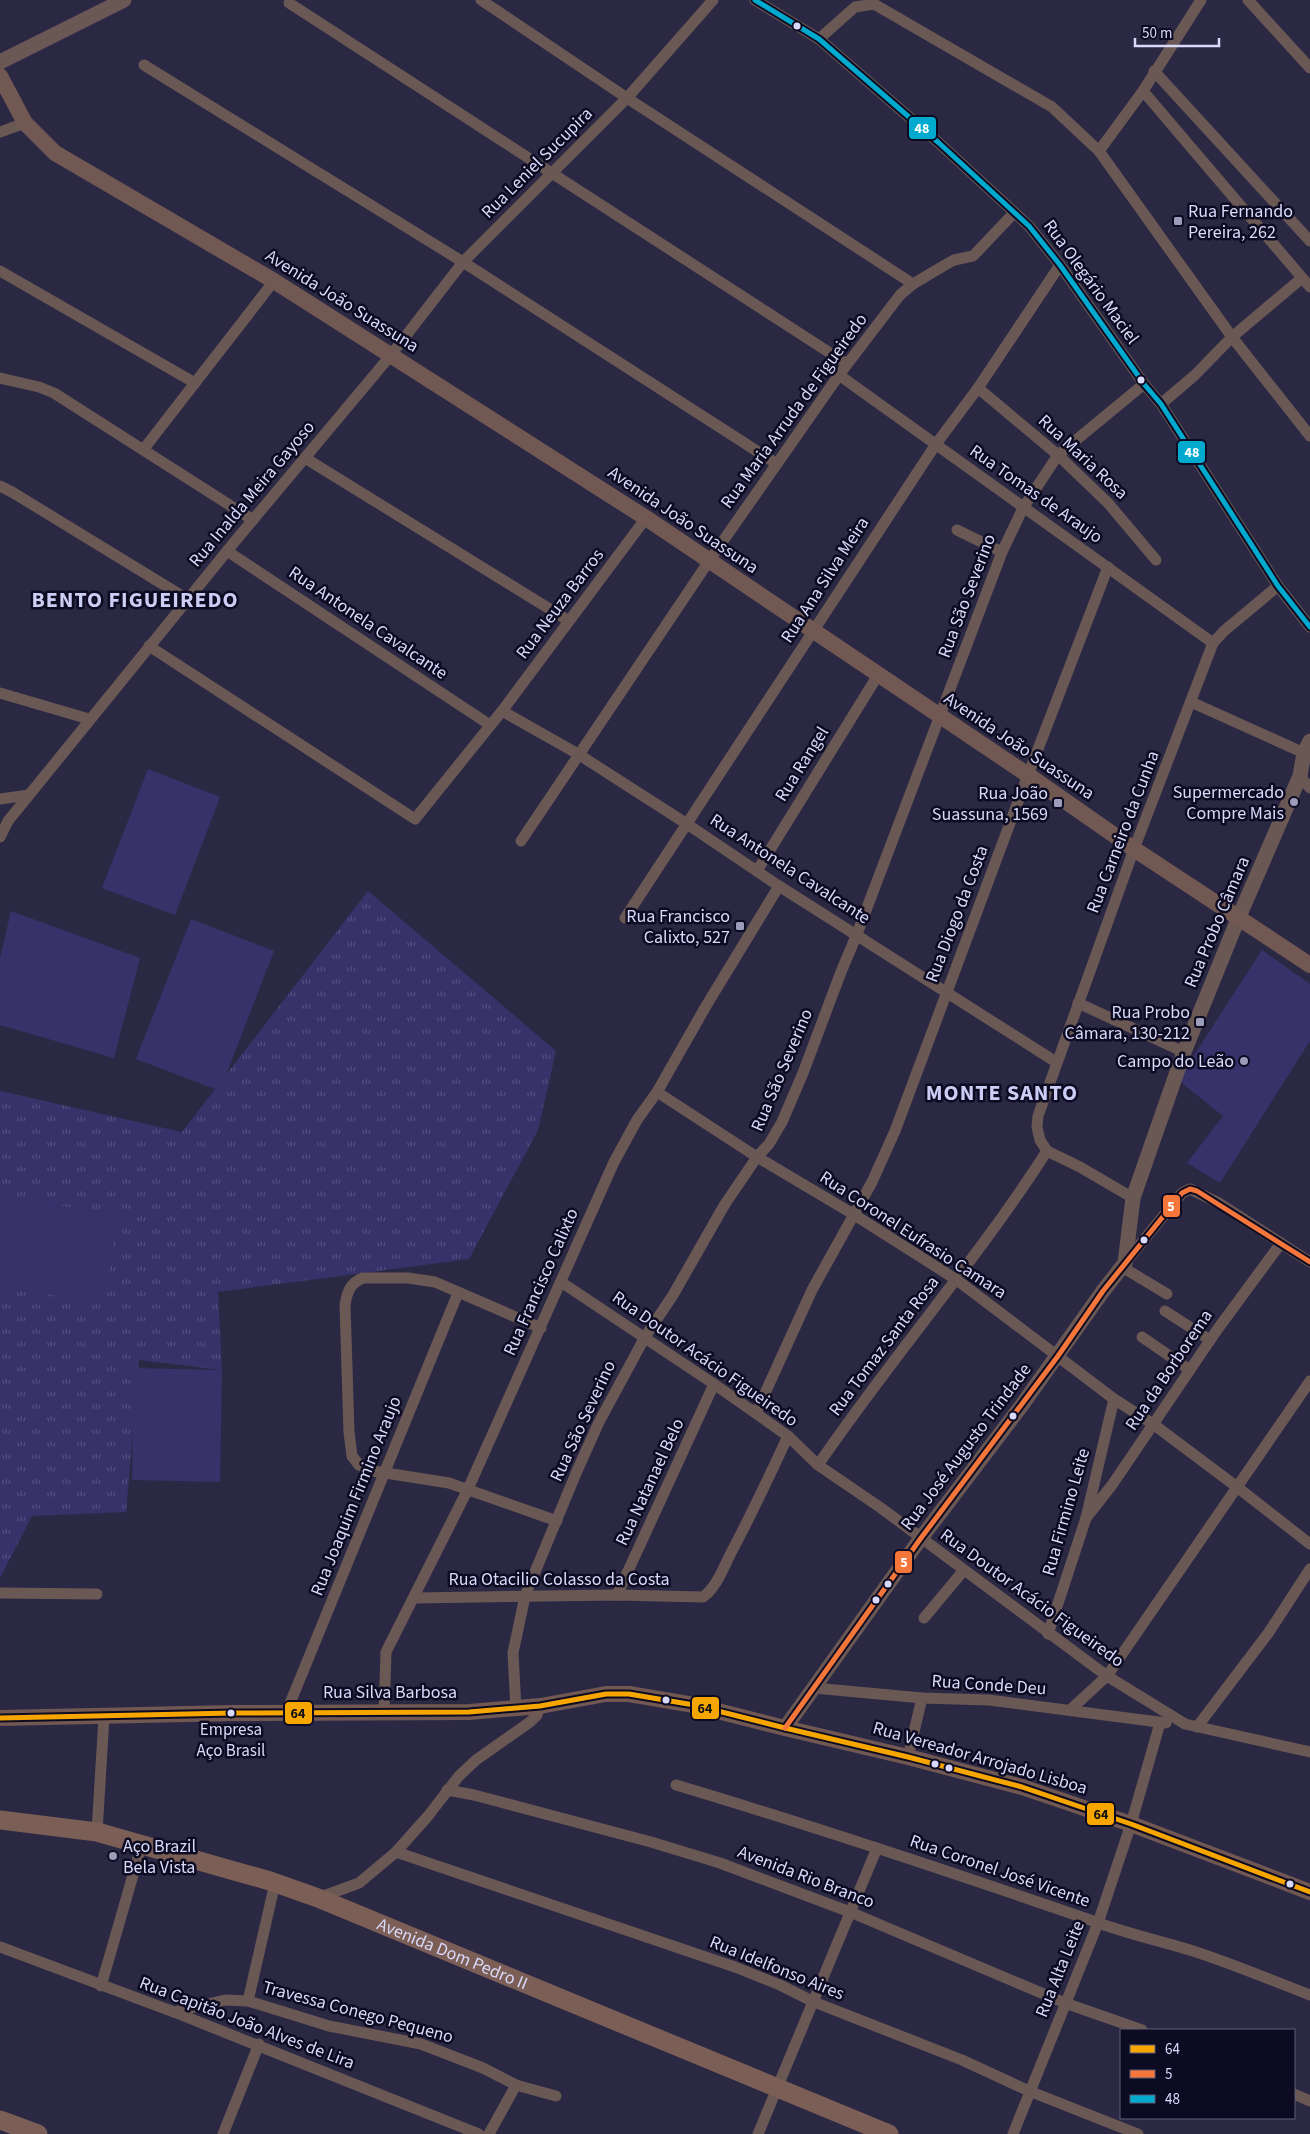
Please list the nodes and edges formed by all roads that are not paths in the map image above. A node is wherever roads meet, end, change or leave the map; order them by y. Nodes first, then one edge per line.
1 (124, 0) edge
2 (481, 0) edge
3 (712, 0) edge
4 (755, 0) edge
5 (1201, 0) edge
6 (1248, 0) edge
7 (289, 3) dead end
8 (819, 40) junction
9 (0, 62) edge
10 (144, 65) dead end
11 (1310, 68) edge
12 (1154, 71) junction
13 (0, 76) edge
14 (1143, 91) junction
15 (626, 98) junction
16 (25, 124) junction
17 (0, 132) edge
18 (1099, 151) junction
19 (552, 172) junction
20 (1014, 214) junction
21 (1310, 241) edge
22 (462, 262) junction
23 (1060, 265) junction
24 (0, 271) edge
25 (1302, 278) junction
26 (274, 281) junction
27 (913, 284) junction
28 (1310, 287) edge
29 (1232, 337) junction
30 (391, 355) junction
31 (847, 364) junction
32 (839, 375) junction
33 (0, 378) edge
34 (195, 383) junction
35 (1144, 384) junction
36 (978, 388) junction
37 (1161, 404) junction
38 (1310, 436) edge
39 (936, 444) junction
40 (144, 450) junction
41 (1058, 455) junction
42 (305, 458) junction
43 (776, 464) junction
44 (0, 486) edge
45 (1022, 508) junction
46 (646, 518) junction
47 (253, 520) junction
48 (958, 530) dead end
49 (227, 551) junction
50 (1002, 552) junction
51 (1156, 560) dead end
52 (709, 561) junction
53 (1108, 566) junction
54 (1278, 586) junction
55 (187, 600) junction
56 (569, 621) junction
57 (1310, 628) edge
58 (812, 631) junction
59 (1213, 643) junction
60 (149, 646) junction
61 (878, 675) junction
62 (0, 693) edge
63 (1191, 702) junction
64 (502, 711) junction
65 (940, 717) junction
66 (89, 719) junction
67 (490, 725) junction
68 (1307, 747) edge
69 (578, 754) junction
70 (1028, 775) junction
71 (1300, 776) junction
72 (1310, 788) edge
73 (29, 795) junction
74 (0, 800) edge
75 (8, 821) junction
76 (687, 824) junction
77 (0, 837) edge
78 (521, 841) dead end
79 (1134, 849) junction
80 (756, 871) junction
81 (779, 886) junction
82 (625, 918) dead end
83 (1238, 919) junction
84 (857, 934) junction
85 (1310, 965) edge
86 (946, 992) junction
87 (1078, 1003) junction
88 (1184, 1052) junction
89 (1056, 1062) junction
90 (657, 1092) junction
91 (1047, 1151) junction
92 (757, 1157) junction
93 (1133, 1198) junction
94 (853, 1214) junction
95 (1280, 1243) junction
96 (1310, 1262) edge
97 (1123, 1265) junction
98 (957, 1280) junction
99 (562, 1282) junction
100 (458, 1293) junction
101 (1167, 1294) dead end
102 (1165, 1311) dead end
103 (541, 1328) junction
104 (1142, 1337) dead end
105 (645, 1338) junction
106 (1210, 1340) junction
107 (1058, 1356) junction
108 (1190, 1370) junction
109 (1310, 1381) edge
110 (714, 1384) junction
111 (1114, 1399) junction
112 (756, 1413) junction
113 (1153, 1424) junction
114 (788, 1436) junction
115 (818, 1465) junction
116 (385, 1472) junction
117 (1237, 1487) junction
118 (468, 1489) junction
119 (1086, 1518) junction
120 (557, 1521) junction
121 (921, 1538) junction
122 (1310, 1544) edge
123 (1310, 1569) edge
124 (964, 1570) junction
125 (0, 1593) edge
126 (97, 1594) dead end
127 (617, 1595) junction
128 (525, 1596) junction
129 (415, 1598) junction
130 (924, 1618) dead end
131 (1048, 1634) junction
132 (1107, 1676) junction
133 (814, 1688) junction
134 (629, 1694) joint
135 (922, 1698) junction
136 (540, 1706) junction
137 (516, 1708) junction
138 (1070, 1710) junction
139 (384, 1712) junction
140 (286, 1713) junction
141 (104, 1717) junction
142 (0, 1718) edge
143 (1160, 1723) junction
144 (1185, 1724) junction
145 (1197, 1727) junction
146 (785, 1728) junction
147 (1310, 1752) edge
148 (908, 1757) junction
149 (676, 1785) dead end
150 (447, 1790) junction
151 (0, 1820) edge
152 (1131, 1824) junction
153 (97, 1832) junction
154 (142, 1844) junction
155 (877, 1848) junction
156 (396, 1852) junction
157 (275, 1883) junction
158 (1310, 1892) edge
159 (318, 1898) junction
160 (850, 1912) junction
161 (1098, 1923) junction
162 (0, 1947) edge
163 (101, 1986) junction
164 (1310, 1995) edge
165 (248, 2001) junction
166 (814, 2002) junction
167 (1065, 2003) junction
168 (174, 2012) junction
169 (1139, 2029) edge
170 (259, 2044) junction
171 (516, 2085) junction
172 (777, 2087) junction
173 (1029, 2091) junction
174 (1295, 2094) edge
175 (556, 2096) dead end
176 (1310, 2101) edge
177 (0, 2120) edge
178 (38, 2134) edge
179 (223, 2134) edge
180 (479, 2134) edge
181 (489, 2134) edge
182 (758, 2134) edge
183 (890, 2134) edge
184 (1013, 2134) edge
185 (1138, 2134) edge

1 - 9 street
2 - 15 street
3 - 15 street, Rua Leniel Sucupira
4 - 8 street, Rua Olegário Maciel
5 - 12 street
6 - 11 street
7 - 19 street
8 - 18 street
8 - 20 street, Rua Olegário Maciel
10 - 22 street
12 - 14 street
12 - 21 street
13 - 16 main road, Avenida João Suassuna
14 - 18 street
14 - 25 street
15 - 19 street, Rua Leniel Sucupira
15 - 27 street
16 - 17 street
16 - 26 main road, Avenida João Suassuna
18 - 29 street
19 - 22 street, Rua Leniel Sucupira
19 - 31 street
20 - 23 street, Rua Olegário Maciel
20 - 27 street, Rua Maria Arruda de Figueiredo
22 - 30 street, Rua Leniel Sucupira
22 - 43 street
23 - 35 street, Rua Olegário Maciel
23 - 36 street, Rua Ana Silva Meira
24 - 34 street
25 - 28 street
25 - 29 street
26 - 30 main road, Avenida João Suassuna
26 - 34 street
27 - 31 street, Rua Maria Arruda de Figueiredo
29 - 37 street
29 - 38 street
30 - 42 street, Rua Inalda Meira Gayoso
30 - 46 main road, Avenida João Suassuna
31 - 32 street, Rua Maria Arruda de Figueiredo
32 - 39 street, Rua Tomas de Araujo
32 - 43 street, Rua Maria Arruda de Figueiredo
33 - 40 street
34 - 40 street
35 - 37 street, Rua Olegário Maciel
35 - 41 street, Rua São Severino
36 - 39 street, Rua Ana Silva Meira
36 - 41 street, Rua Maria Rosa
37 - 54 street, Rua Olegário Maciel
39 - 45 street, Rua Tomas de Araujo
39 - 58 street, Rua Ana Silva Meira
40 - 47 street
41 - 45 street, Rua São Severino
41 - 51 street, Rua Maria Rosa
42 - 47 street, Rua Inalda Meira Gayoso
42 - 56 street
43 - 52 street, Rua Maria Arruda de Figueiredo
44 - 55 street
45 - 50 street, Rua São Severino
45 - 53 street, Rua Tomas de Araujo
46 - 52 main road, Avenida João Suassuna
46 - 56 street, Rua Neuza Barros
47 - 49 street, Rua Inalda Meira Gayoso
48 - 50 street
49 - 55 street, Rua Inalda Meira Gayoso
49 - 67 street, Rua Antonela Cavalcante
50 - 65 street, Rua São Severino
52 - 58 main road, Avenida João Suassuna
52 - 69 street, Rua Maria Arruda de Figueiredo
53 - 59 street, Rua Tomas de Araujo
53 - 70 street, Rua Diogo da Costa
54 - 57 street, Rua Olegário Maciel
54 - 59 street, Rua Carneiro da Cunha
55 - 60 street, Rua Inalda Meira Gayoso
56 - 64 street, Rua Neuza Barros
58 - 61 main road, Avenida João Suassuna
58 - 76 street, Rua Ana Silva Meira
59 - 63 street, Rua Carneiro da Cunha
60 - 66 street, Rua Inalda Meira Gayoso
60 - 67 street, Rua Neuza Barros
61 - 65 main road, Avenida João Suassuna
61 - 80 street, Rua Rangel
62 - 66 street
63 - 68 street
63 - 79 street, Rua Carneiro da Cunha
64 - 67 street, Rua Neuza Barros
64 - 69 street, Rua Antonela Cavalcante
65 - 70 main road, Avenida João Suassuna
65 - 84 street, Rua São Severino
66 - 73 street, Rua Inalda Meira Gayoso
68 - 71 street, Rua Probo Câmara
69 - 76 street, Rua Antonela Cavalcante
69 - 78 street, Rua Maria Arruda de Figueiredo
70 - 79 main road, Avenida João Suassuna
70 - 86 street, Rua Diogo da Costa
71 - 72 street
71 - 83 street, Rua Probo Câmara
73 - 74 street
73 - 75 street, Rua Inalda Meira Gayoso
74 - 75 street
75 - 77 street, Rua Inalda Meira Gayoso
76 - 80 street, Rua Antonela Cavalcante
76 - 82 street, Rua Ana Silva Meira
79 - 83 main road, Avenida João Suassuna
79 - 87 street, Rua Carneiro da Cunha
80 - 81 street, Rua Antonela Cavalcante
81 - 84 street, Rua Antonela Cavalcante
81 - 90 street, Rua Francisco Calixto
83 - 85 main road, Avenida João Suassuna
83 - 88 street, Rua Probo Câmara
84 - 86 street, Rua Antonela Cavalcante
84 - 92 street, Rua São Severino
86 - 89 street, Rua Antonela Cavalcante
86 - 94 street, Rua Diogo da Costa
87 - 88 street
87 - 89 street, Rua Carneiro da Cunha
88 - 93 street, Rua Probo Câmara
89 - 91 street, Rua Carneiro da Cunha
90 - 92 street, Rua Coronel Eufrasio Camara
90 - 99 street, Rua Francisco Calixto
91 - 93 street
91 - 98 street, Rua Tomaz Santa Rosa
92 - 94 street, Rua Coronel Eufrasio Camara
92 - 105 street, Rua São Severino
93 - 97 street, Rua Probo Câmara
94 - 98 street, Rua Coronel Eufrasio Camara
94 - 112 street, Rua Diogo da Costa
95 - 96 street
95 - 97 street, Rua José Augusto Trindade
95 - 106 street, Rua da Borborema
97 - 101 street
97 - 107 street, Rua José Augusto Trindade
98 - 107 street, Rua Coronel Eufrasio Camara
98 - 115 street, Rua Tomaz Santa Rosa
99 - 103 street, Rua Francisco Calixto
99 - 105 street, Rua Doutor Acácio Figueiredo
100 - 103 street
100 - 116 street, Rua Joaquim Firmino Araujo
100 - 116 street
102 - 106 street
103 - 118 street, Rua Francisco Calixto
104 - 108 street
105 - 110 street, Rua Doutor Acácio Figueiredo
105 - 120 street, Rua São Severino
106 - 108 street, Rua da Borborema
107 - 111 street, Rua Coronel Eufrasio Camara
107 - 121 street, Rua José Augusto Trindade
108 - 113 street, Rua da Borborema
109 - 117 street
110 - 112 street, Rua Doutor Acácio Figueiredo
110 - 127 street, Rua Natanael Belo
111 - 113 street, Rua Coronel Eufrasio Camara
111 - 119 street, Rua Firmino Leite
112 - 114 street, Rua Doutor Acácio Figueiredo
113 - 117 street, Rua Coronel Eufrasio Camara
113 - 119 street, Rua da Borborema
114 - 115 street, Rua Doutor Acácio Figueiredo
114 - 127 street, Rua Otacilio Colasso da Costa
115 - 121 street, Rua Doutor Acácio Figueiredo
116 - 118 street
116 - 140 street, Rua Joaquim Firmino Araujo
117 - 122 street, Rua Coronel Eufrasio Camara
117 - 132 street
118 - 120 street
118 - 129 street, Rua Francisco Calixto
119 - 131 street, Rua Firmino Leite
120 - 128 street, Rua São Severino
121 - 124 street, Rua Doutor Acácio Figueiredo
121 - 133 street, Rua José Augusto Trindade
123 - 145 street
124 - 130 street
124 - 131 street, Rua Doutor Acácio Figueiredo
125 - 126 street
127 - 128 street, Rua Otacilio Colasso da Costa
128 - 129 street, Rua Otacilio Colasso da Costa
128 - 137 street, Rua São Severino
129 - 139 street, Rua Francisco Calixto
131 - 132 street, Rua Doutor Acácio Figueiredo
132 - 138 street
132 - 144 street, Rua Doutor Acácio Figueiredo
133 - 135 street, Rua Conde Deu
133 - 146 street, Rua José Augusto Trindade
134 - 136 main road, Rua Silva Barbosa
134 - 146 main road, Rua Vereador Arrojado Lisboa
135 - 138 street, Rua Conde Deu
135 - 148 street
136 - 137 main road, Rua Silva Barbosa
136 - 150 street
137 - 139 main road, Rua Silva Barbosa
138 - 143 street, Rua Conde Deu
139 - 140 main road, Rua Silva Barbosa
140 - 141 main road, Rua Silva Barbosa
141 - 142 main road, Rua Silva Barbosa
141 - 153 street
143 - 144 street
143 - 152 street, Rua Alta Leite
144 - 145 street, Rua Doutor Acácio Figueiredo
145 - 147 street, Rua Doutor Acácio Figueiredo
146 - 148 main road, Rua Vereador Arrojado Lisboa
148 - 152 main road, Rua Vereador Arrojado Lisboa
149 - 155 street, Rua Coronel José Vicente
150 - 156 street
150 - 160 street, Avenida Rio Branco
151 - 153 main road, Avenida Dom Pedro II
152 - 158 main road, Rua Vereador Arrojado Lisboa
152 - 161 street, Rua Alta Leite
153 - 154 main road, Avenida Dom Pedro II
154 - 157 main road, Avenida Dom Pedro II
154 - 163 street
155 - 160 street
155 - 161 street, Rua Coronel José Vicente
156 - 159 street
156 - 166 street, Rua Idelfonso Aires
157 - 159 main road, Avenida Dom Pedro II
157 - 165 street
159 - 172 main road, Avenida Dom Pedro II
160 - 166 street
160 - 167 street, Avenida Rio Branco
161 - 164 street, Rua Coronel José Vicente
161 - 167 street, Rua Alta Leite
162 - 163 street, Rua Capitão João Alves de Lira
163 - 168 street, Rua Capitão João Alves de Lira
165 - 168 street, Travessa Conego Pequeno
165 - 171 street, Travessa Conego Pequeno
166 - 172 street
166 - 173 street, Rua Idelfonso Aires
167 - 169 street, Avenida Rio Branco
167 - 173 street, Rua Alta Leite
168 - 170 street, Rua Capitão João Alves de Lira
170 - 179 street
170 - 180 street, Rua Capitão João Alves de Lira
171 - 175 street, Travessa Conego Pequeno
171 - 181 street
172 - 182 street
172 - 183 main road, Avenida Dom Pedro II
173 - 184 street, Rua Alta Leite
173 - 185 street, Rua Idelfonso Aires
174 - 176 street
177 - 178 main road

